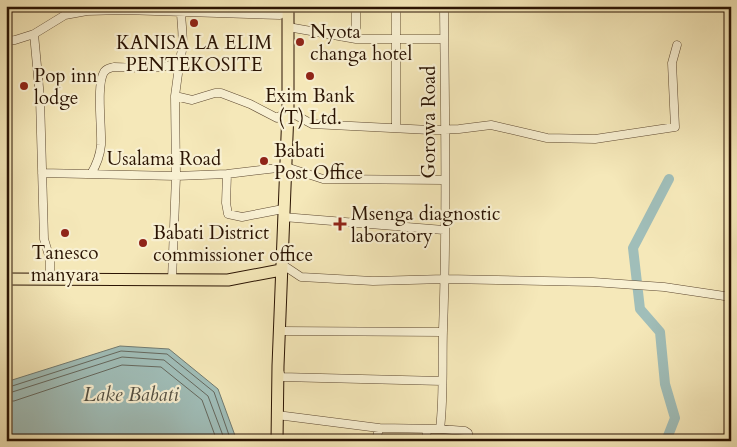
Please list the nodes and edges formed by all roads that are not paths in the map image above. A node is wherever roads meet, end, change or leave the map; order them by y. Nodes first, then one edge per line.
1 (266, 6) edge
2 (287, 6) edge
3 (356, 6) edge
4 (396, 6) edge
5 (444, 6) edge
6 (124, 8) edge
7 (87, 9) edge
8 (181, 12) junction
9 (268, 15) junction
10 (288, 27) junction
11 (34, 34) junction
12 (356, 39) junction
13 (396, 39) junction
14 (444, 39) junction
15 (6, 41) edge
16 (677, 45) dead end
17 (180, 59) junction
18 (175, 96) junction
19 (288, 111) junction
20 (396, 128) junction
21 (446, 130) junction
22 (286, 167) junction
23 (42, 173) junction
24 (91, 174) junction
25 (227, 174) junction
26 (176, 176) junction
27 (444, 180) junction
28 (283, 213) junction
29 (444, 230) junction
30 (282, 243) junction
31 (282, 268) junction
32 (6, 279) edge
33 (50, 279) junction
34 (445, 279) junction
35 (172, 280) junction
36 (228, 280) junction
37 (731, 296) edge
38 (280, 331) junction
39 (443, 332) junction
40 (278, 366) junction
41 (442, 381) junction
42 (277, 415) junction
43 (379, 428) junction
44 (426, 429) junction
45 (440, 429) junction
46 (277, 441) edge
47 (376, 441) edge
48 (426, 441) edge
49 (469, 441) edge

1 - 9 street
2 - 9 street
2 - 10 highway
3 - 12 street
4 - 13 street
5 - 14 street, Gorowa Road
6 - 7 street
6 - 8 street
7 - 11 street
8 - 9 street
8 - 17 street
10 - 12 street
10 - 19 highway
11 - 15 street
11 - 23 street
12 - 13 street
13 - 14 street
13 - 20 street
14 - 21 street, Gorowa Road
16 - 21 street
17 - 18 street
17 - 24 street
18 - 19 street
18 - 26 street
19 - 20 street
19 - 22 highway
20 - 21 street
21 - 27 street, Gorowa Road
22 - 25 street, Usalama Road
22 - 27 street
22 - 28 highway
23 - 24 street, Usalama Road
23 - 33 street
24 - 26 street, Usalama Road
25 - 26 street, Usalama Road
25 - 28 street
26 - 35 street
27 - 29 street, Gorowa Road
28 - 29 street
28 - 30 highway
29 - 34 street, Gorowa Road
30 - 31 highway
30 - 36 highway
31 - 34 street
31 - 36 highway
31 - 38 highway
32 - 33 highway
33 - 35 highway
34 - 37 street
34 - 39 street, Gorowa Road
35 - 36 highway
38 - 39 street
38 - 40 highway
39 - 41 street, Gorowa Road
40 - 41 street
40 - 42 highway
41 - 45 street, Gorowa Road
42 - 43 street
42 - 46 highway
43 - 44 street
43 - 47 street
44 - 45 street
44 - 48 street
45 - 49 street

